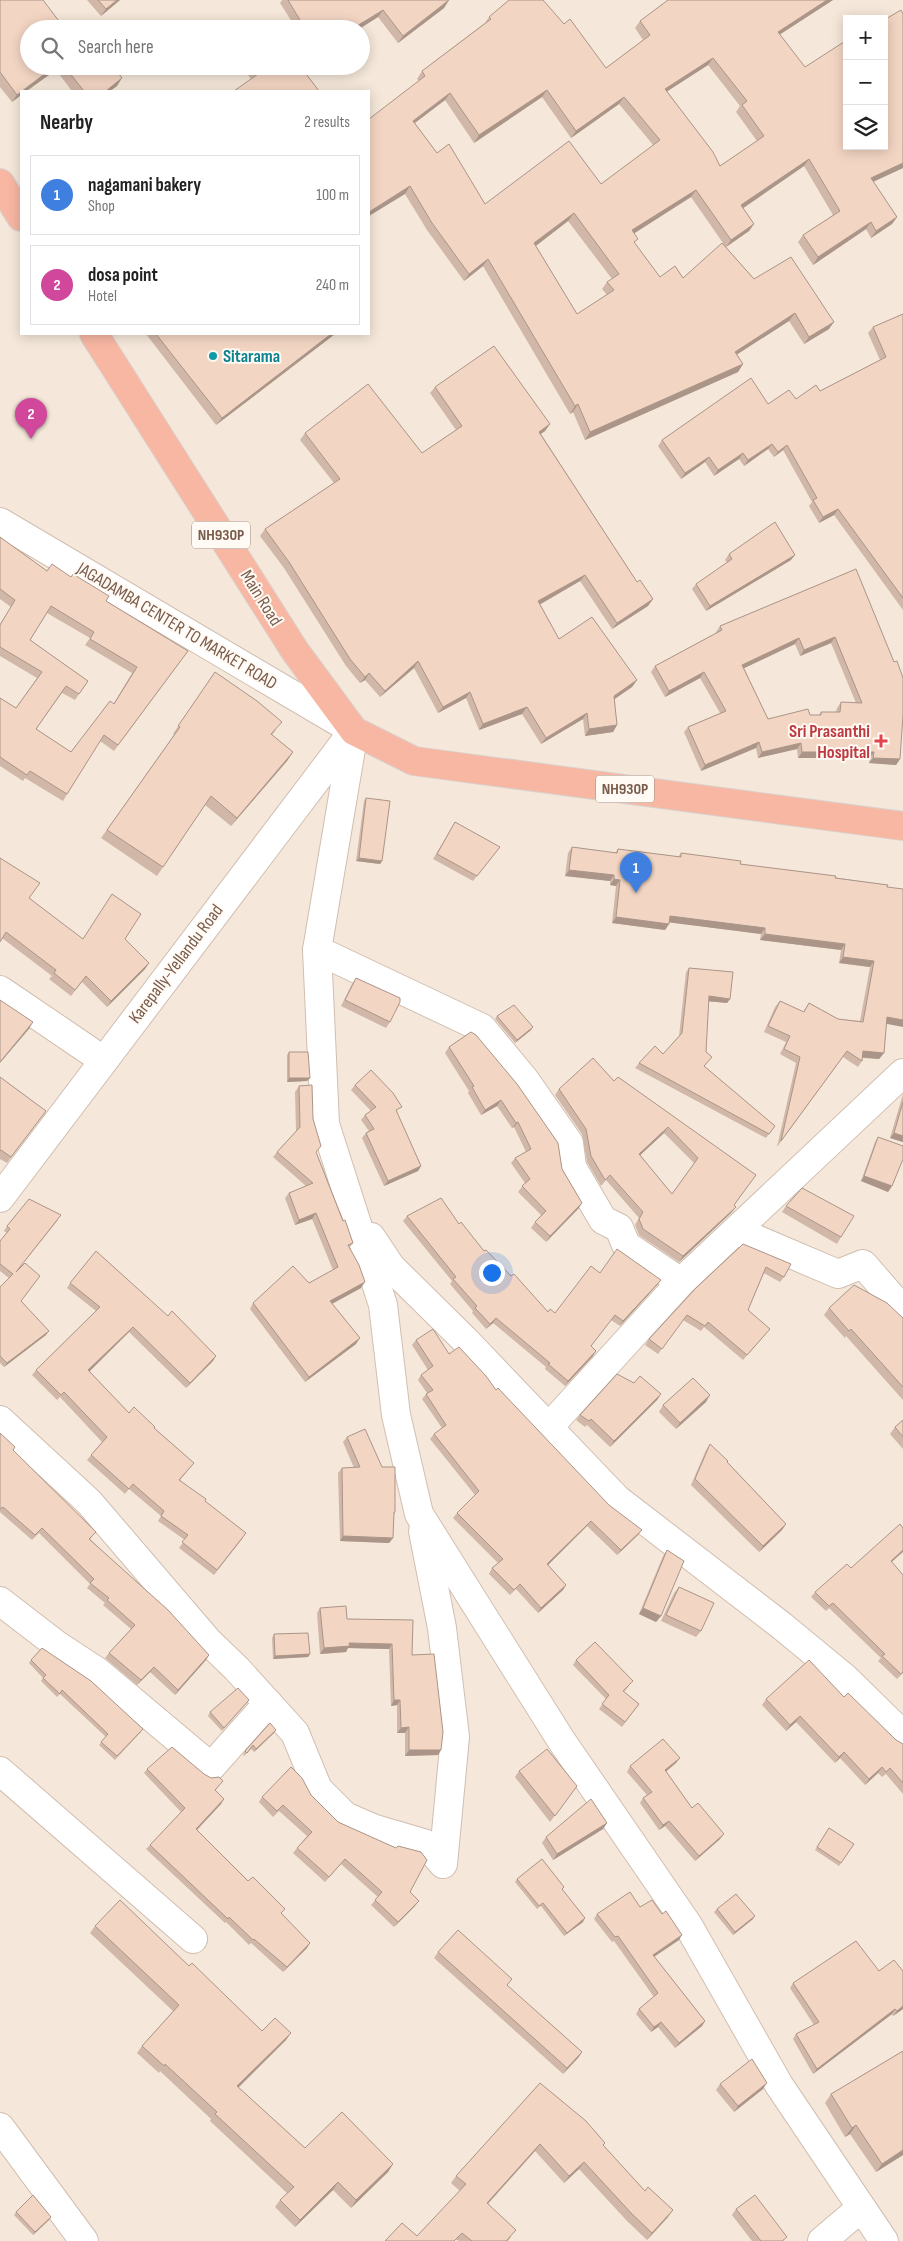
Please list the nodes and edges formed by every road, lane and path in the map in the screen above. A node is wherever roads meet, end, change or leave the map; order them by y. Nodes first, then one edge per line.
1 (0, 183) edge
2 (20, 215) edge
3 (95, 335) edge
4 (0, 522) edge
5 (354, 731) junction
6 (903, 826) edge
7 (317, 950) junction
8 (0, 990) edge
9 (103, 1060) junction
10 (903, 1073) edge
11 (0, 1198) edge
12 (352, 1206) junction
13 (737, 1231) junction
14 (681, 1282) junction
15 (903, 1310) edge
16 (0, 1420) edge
17 (548, 1428) junction
18 (419, 1514) junction
19 (0, 1601) edge
20 (268, 1703) junction
21 (903, 1735) edge
22 (0, 1771) edge
23 (193, 1938) dead end
24 (0, 2127) edge
25 (861, 2208) junction
26 (84, 2241) edge
27 (822, 2241) edge
28 (884, 2241) edge

1 - 2 highway
3 - 5 highway, Main Road / NH930P
4 - 5 street, JAGADAMBA CENTER TO MARKET ROAD
5 - 6 highway, NH930P
5 - 7 street
5 - 9 street, Karepally-Yellandu Road
7 - 12 street
7 - 14 street
8 - 9 street
9 - 11 street, Karepally-Yellandu Road
10 - 13 street
12 - 17 street
12 - 18 street
13 - 14 street
13 - 15 street
14 - 17 street
16 - 20 street
17 - 21 street
18 - 20 street
18 - 25 street
19 - 20 street
22 - 23 street
24 - 26 street
25 - 27 street
25 - 28 street

